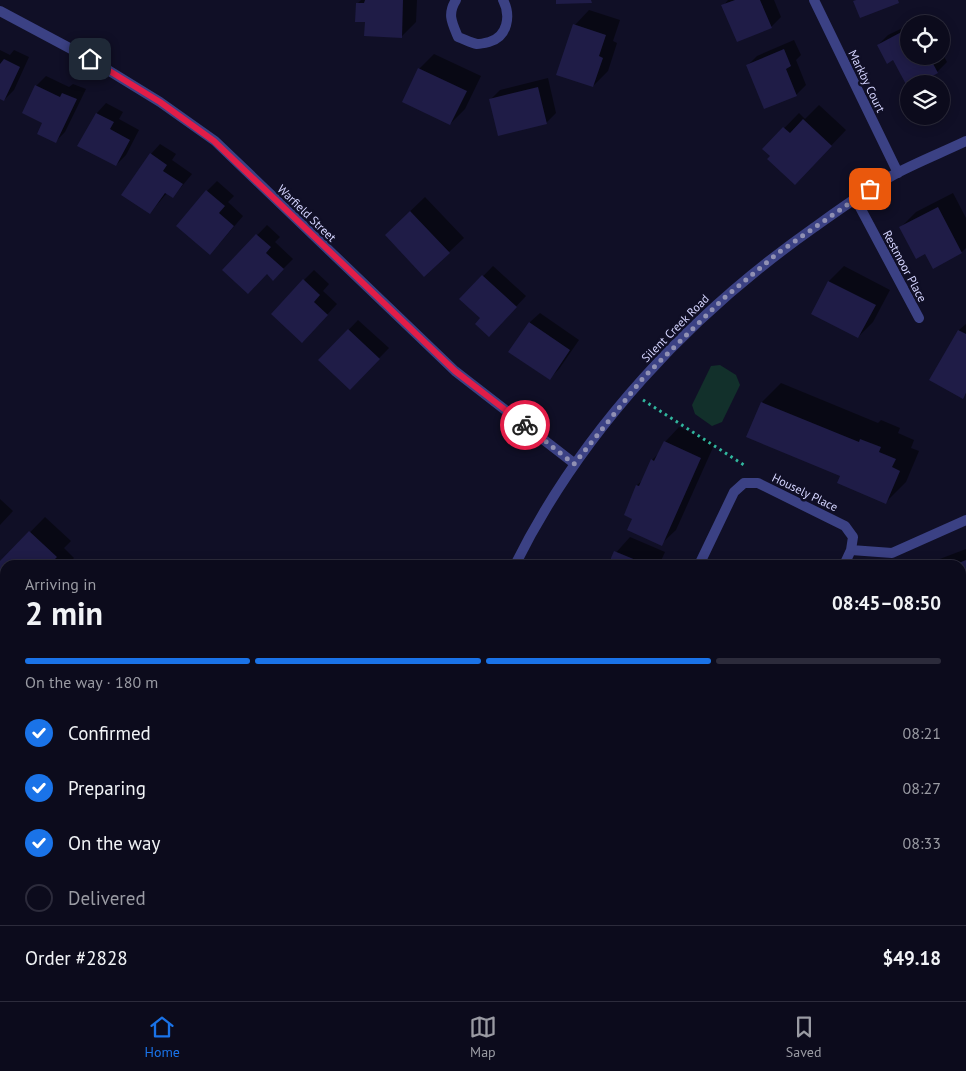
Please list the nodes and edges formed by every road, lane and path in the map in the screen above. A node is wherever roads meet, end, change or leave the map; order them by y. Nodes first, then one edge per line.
1 (456, 0) edge
2 (503, 0) edge
3 (814, 0) edge
4 (0, 11) edge
5 (966, 141) edge
6 (898, 173) junction
7 (856, 198) junction
8 (919, 318) dead end
9 (631, 393) junction
10 (574, 464) junction
11 (744, 465) dead end
12 (966, 520) edge
13 (851, 550) junction
14 (518, 560) edge
15 (701, 560) edge
16 (846, 560) edge

1 - 2 street
3 - 6 street, Markby Court
4 - 10 street, Warfield Street
5 - 6 street, Silent Creek Road
6 - 7 street, Silent Creek Road
7 - 8 street, Restmoor Place
7 - 9 street, Silent Creek Road
9 - 10 street, Silent Creek Road
9 - 11 path
10 - 14 street, Silent Creek Road
12 - 13 street
13 - 15 street, Housely Place
13 - 16 street

